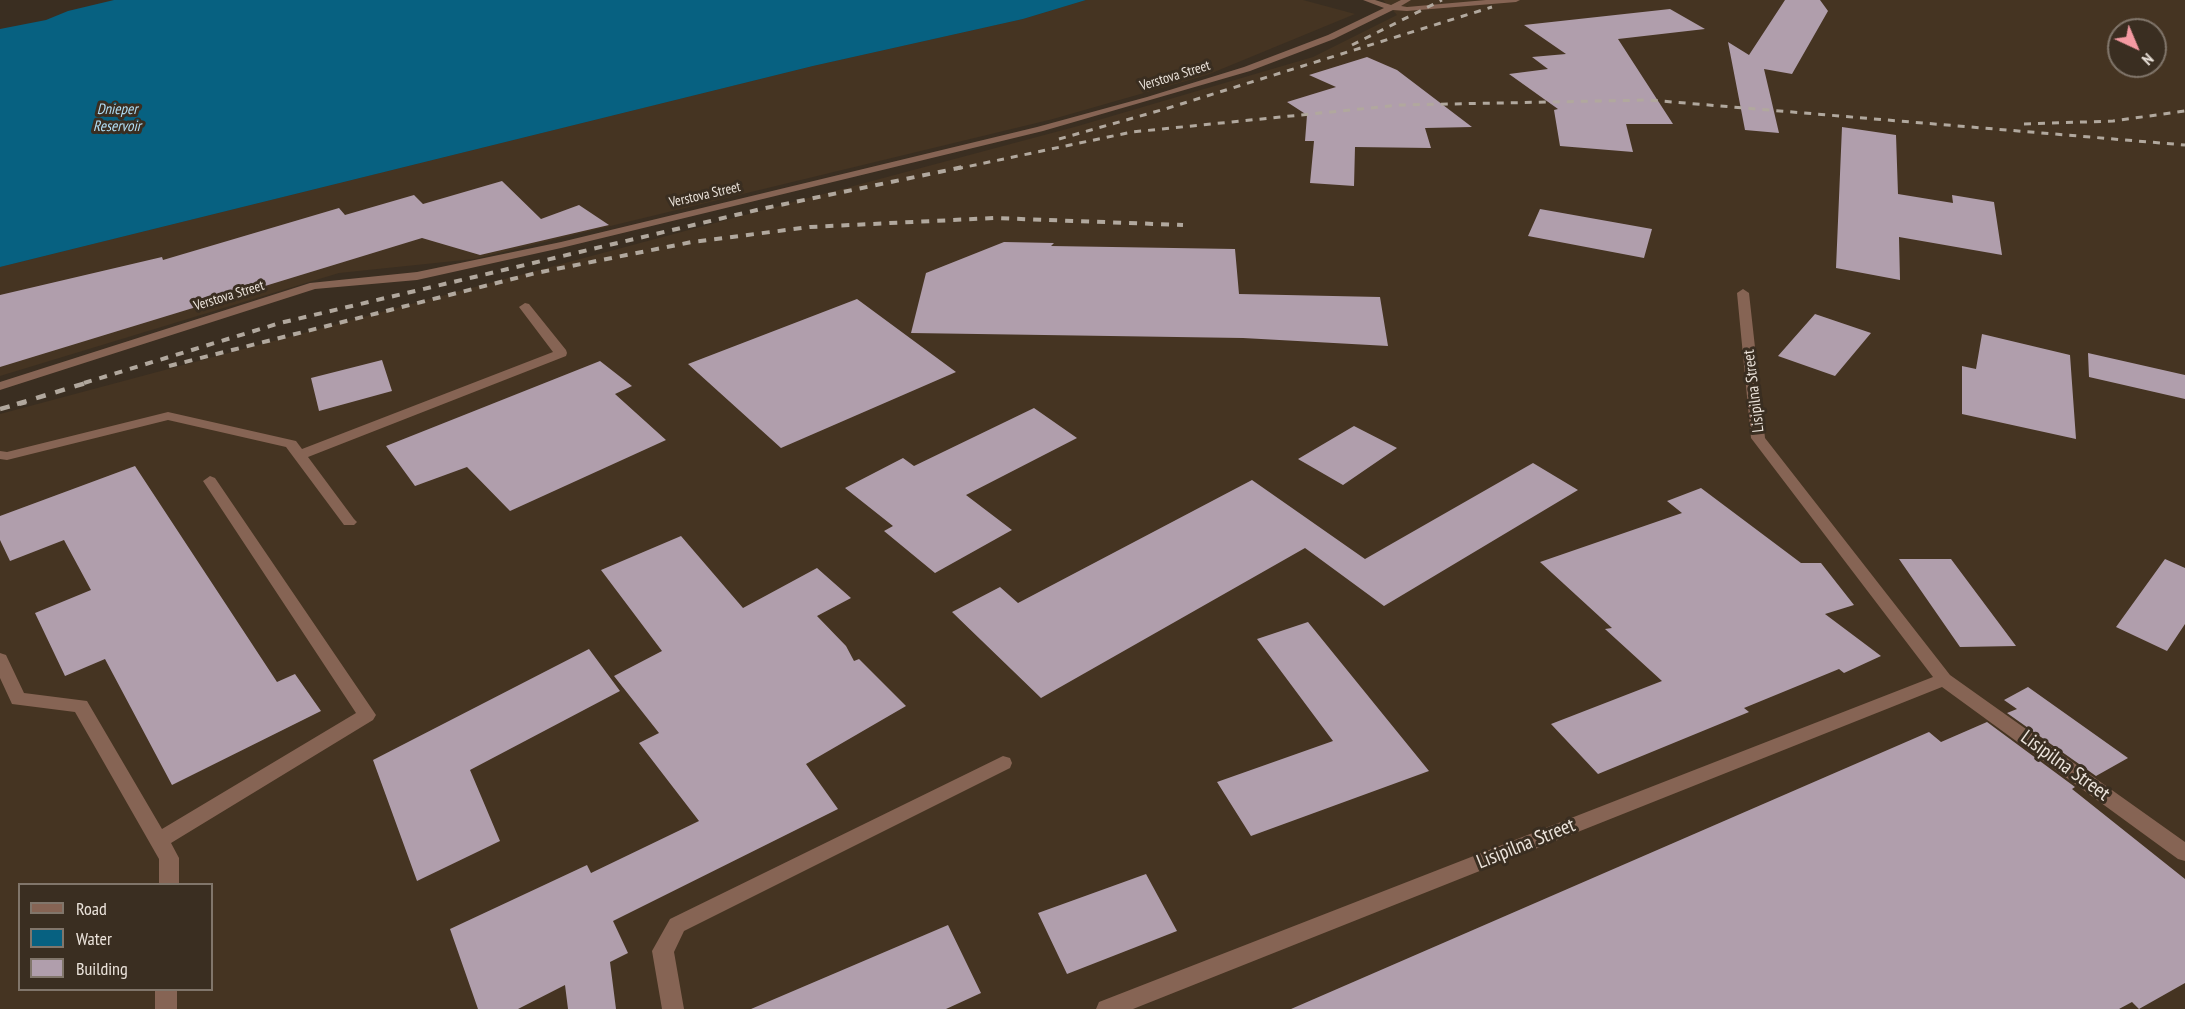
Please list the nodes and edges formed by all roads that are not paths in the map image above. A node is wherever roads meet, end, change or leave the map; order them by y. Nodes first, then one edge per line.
1 (1367, 0) edge
2 (1407, 0) edge
3 (1516, 0) edge
4 (1388, 7) junction
5 (1743, 293) dead end
6 (525, 307) dead end
7 (0, 386) edge
8 (0, 455) edge
9 (300, 455) junction
10 (210, 481) dead end
11 (349, 522) dead end
12 (0, 659) edge
13 (1944, 679) junction
14 (1003, 763) dead end
15 (160, 840) junction
16 (2185, 853) edge
17 (169, 883) edge
18 (166, 991) edge
19 (166, 1009) edge
20 (674, 1009) edge
21 (1107, 1009) edge

1 - 4 street
2 - 4 street, Verstova Street
3 - 4 street
4 - 7 street, Verstova Street
5 - 13 street, Lisipilna Street
6 - 9 street
8 - 9 street
9 - 11 street
10 - 15 street
12 - 15 street
13 - 16 street, Lisipilna Street
13 - 21 street, Lisipilna Street
14 - 20 street
15 - 17 street
18 - 19 street

